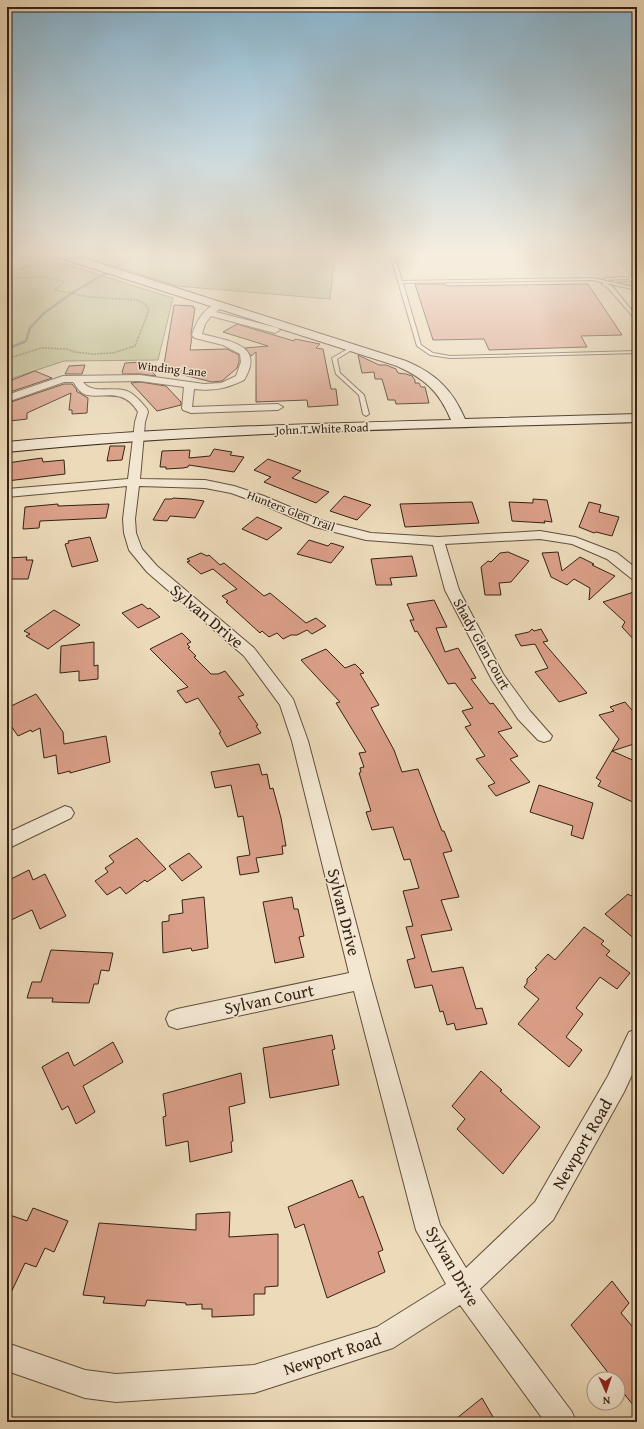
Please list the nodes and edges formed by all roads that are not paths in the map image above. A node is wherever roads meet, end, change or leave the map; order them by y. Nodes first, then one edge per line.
1 (202, 321) edge
2 (242, 321) edge
3 (270, 321) edge
4 (411, 321) edge
5 (275, 330) dead end
6 (353, 347) junction
7 (637, 352) edge
8 (76, 378) junction
9 (189, 386) junction
10 (7, 399) edge
11 (637, 406) edge
12 (278, 407) dead end
13 (366, 414) junction
14 (458, 418) junction
15 (637, 418) edge
16 (171, 421) dead end
17 (139, 426) junction
18 (7, 447) edge
19 (134, 482) junction
20 (7, 493) edge
21 (438, 541) junction
22 (637, 576) edge
23 (544, 736) dead end
24 (65, 813) dead end
25 (7, 841) edge
26 (361, 980) junction
27 (177, 1019) dead end
28 (637, 1040) edge
29 (463, 1288) junction
30 (7, 1357) edge
31 (562, 1422) edge

1 - 9 street, Winding Lane
2 - 5 street
3 - 6 street
4 - 7 lane
6 - 13 lane
6 - 14 street
8 - 9 street, Winding Lane
8 - 10 street, Winding Lane
8 - 17 street, Sylvan Drive
9 - 12 street
11 - 14 street, John T White Road
13 - 14 street, John T White Road
13 - 16 street, John T White Road
14 - 15 street, John T White Road
14 - 17 street, John T White Road
17 - 18 street, John T White Road
17 - 19 street, Sylvan Drive
19 - 20 street, Hunters Glen Trail
19 - 21 street, Hunters Glen Trail
19 - 26 street, Sylvan Drive
21 - 22 street, Hunters Glen Trail
21 - 23 street, Shady Glen Court
24 - 25 street
26 - 27 street, Sylvan Court
26 - 29 street, Sylvan Drive
28 - 29 street, Newport Road
29 - 30 street, Newport Road
29 - 31 street, Sylvan Drive

